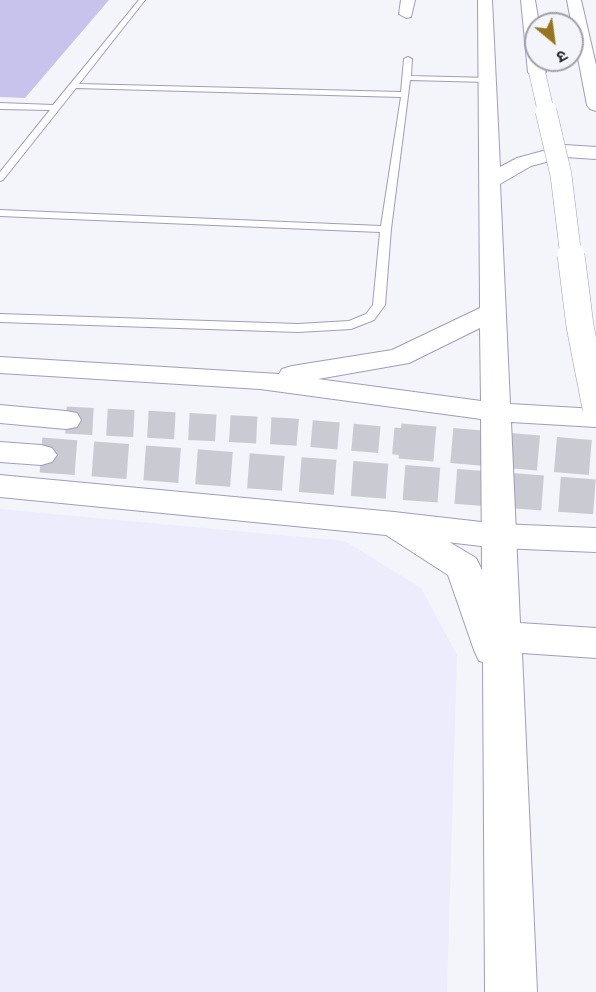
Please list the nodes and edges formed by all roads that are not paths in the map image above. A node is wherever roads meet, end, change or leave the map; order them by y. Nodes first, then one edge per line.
1 (142, 0) edge
2 (485, 0) edge
3 (528, 0) edge
4 (574, 0) edge
5 (408, 59) dead end
6 (407, 78) junction
7 (487, 80) junction
8 (73, 86) junction
9 (405, 95) junction
10 (596, 105) edge
11 (0, 106) edge
12 (54, 108) junction
13 (596, 153) edge
14 (0, 178) edge
15 (491, 181) junction
16 (0, 213) edge
17 (386, 230) junction
18 (492, 312) junction
19 (0, 318) edge
20 (0, 365) edge
21 (260, 380) junction
22 (596, 408) edge
23 (495, 412) junction
24 (0, 414) edge
25 (596, 418) edge
26 (66, 420) tunnel mouth
27 (0, 452) edge
28 (41, 455) tunnel mouth
29 (0, 486) edge
30 (394, 525) junction
31 (499, 536) junction
32 (596, 540) edge
33 (502, 637) junction
34 (596, 643) edge
35 (503, 675) junction
36 (511, 992) edge

1 - 8 lane
2 - 7 main road
3 - 22 main road, bridge
4 - 10 main road
5 - 6 lane
6 - 7 lane
6 - 9 lane
7 - 15 main road
8 - 9 lane
8 - 12 lane
9 - 17 lane
11 - 12 lane
12 - 14 lane
13 - 15 main road
15 - 18 main road
16 - 17 lane
17 - 19 lane
18 - 21 main road
18 - 23 main road
20 - 21 main road
21 - 23 main road
23 - 25 main road
23 - 31 main road
24 - 26 main road
27 - 28 main road
29 - 30 main road
30 - 31 main road
30 - 35 main road
31 - 32 main road
31 - 33 main road
33 - 34 main road
33 - 35 main road
35 - 36 main road

